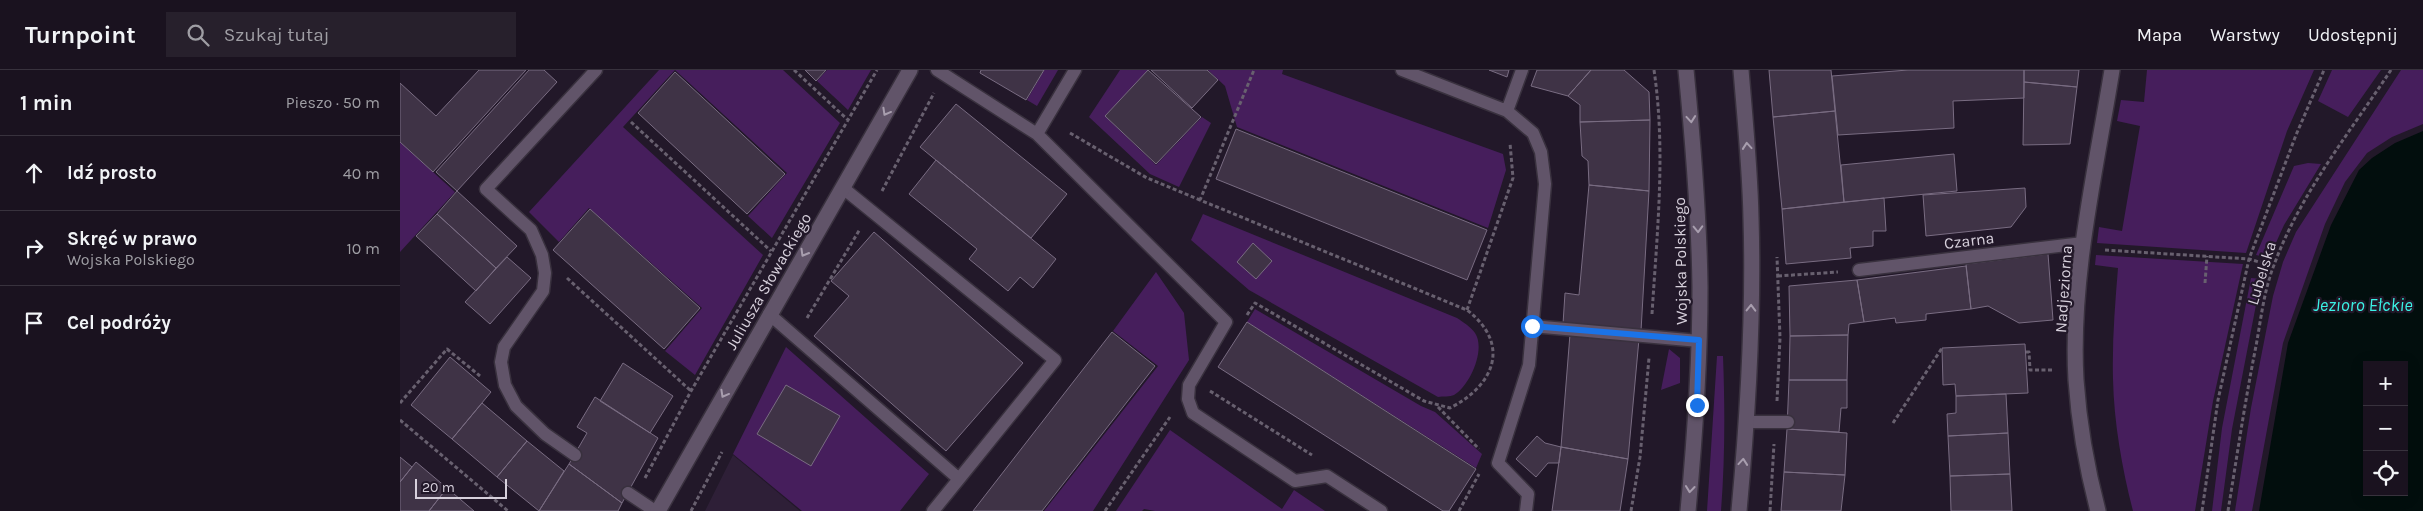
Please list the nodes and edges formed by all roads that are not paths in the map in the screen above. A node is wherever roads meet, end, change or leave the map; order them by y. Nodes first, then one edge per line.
1 (596, 70) edge
2 (910, 70) edge
3 (1076, 70) edge
4 (1402, 70) edge
5 (1522, 70) edge
6 (1686, 70) edge
7 (1741, 70) edge
8 (2112, 70) edge
9 (940, 72) edge
10 (1507, 111) junction
11 (1037, 134) junction
12 (843, 188) junction
13 (2083, 246) junction
14 (1859, 270) road end
15 (769, 314) junction
16 (1532, 326) junction
17 (1699, 340) junction
18 (1746, 422) junction
19 (1782, 422) road end
20 (575, 455) dead end
21 (959, 479) junction
22 (631, 495) road end
23 (657, 511) edge
24 (933, 511) edge
25 (1381, 511) edge
26 (1526, 511) edge
27 (1688, 511) edge
28 (1739, 511) edge
29 (2098, 511) edge

1 - 20 lane
2 -> 12 street, Juliusza Słowackiego
3 - 11 lane
4 - 10 lane
5 - 10 lane
6 -> 17 street, Wojska Polskiego
18 -> 7 street
8 - 13 street, Nadjeziorna
9 - 11 lane
10 - 16 lane
11 - 25 lane
12 -> 15 street, Juliusza Słowackiego
12 - 21 lane
13 - 14 lane, Czarna
13 - 29 street, Nadjeziorna
15 - 21 lane
15 -> 23 street, Juliusza Słowackiego
16 - 17 lane
16 - 26 lane
17 -> 27 street, Wojska Polskiego
18 - 19 lane
28 -> 18 street
21 - 24 lane
22 - 23 lane

